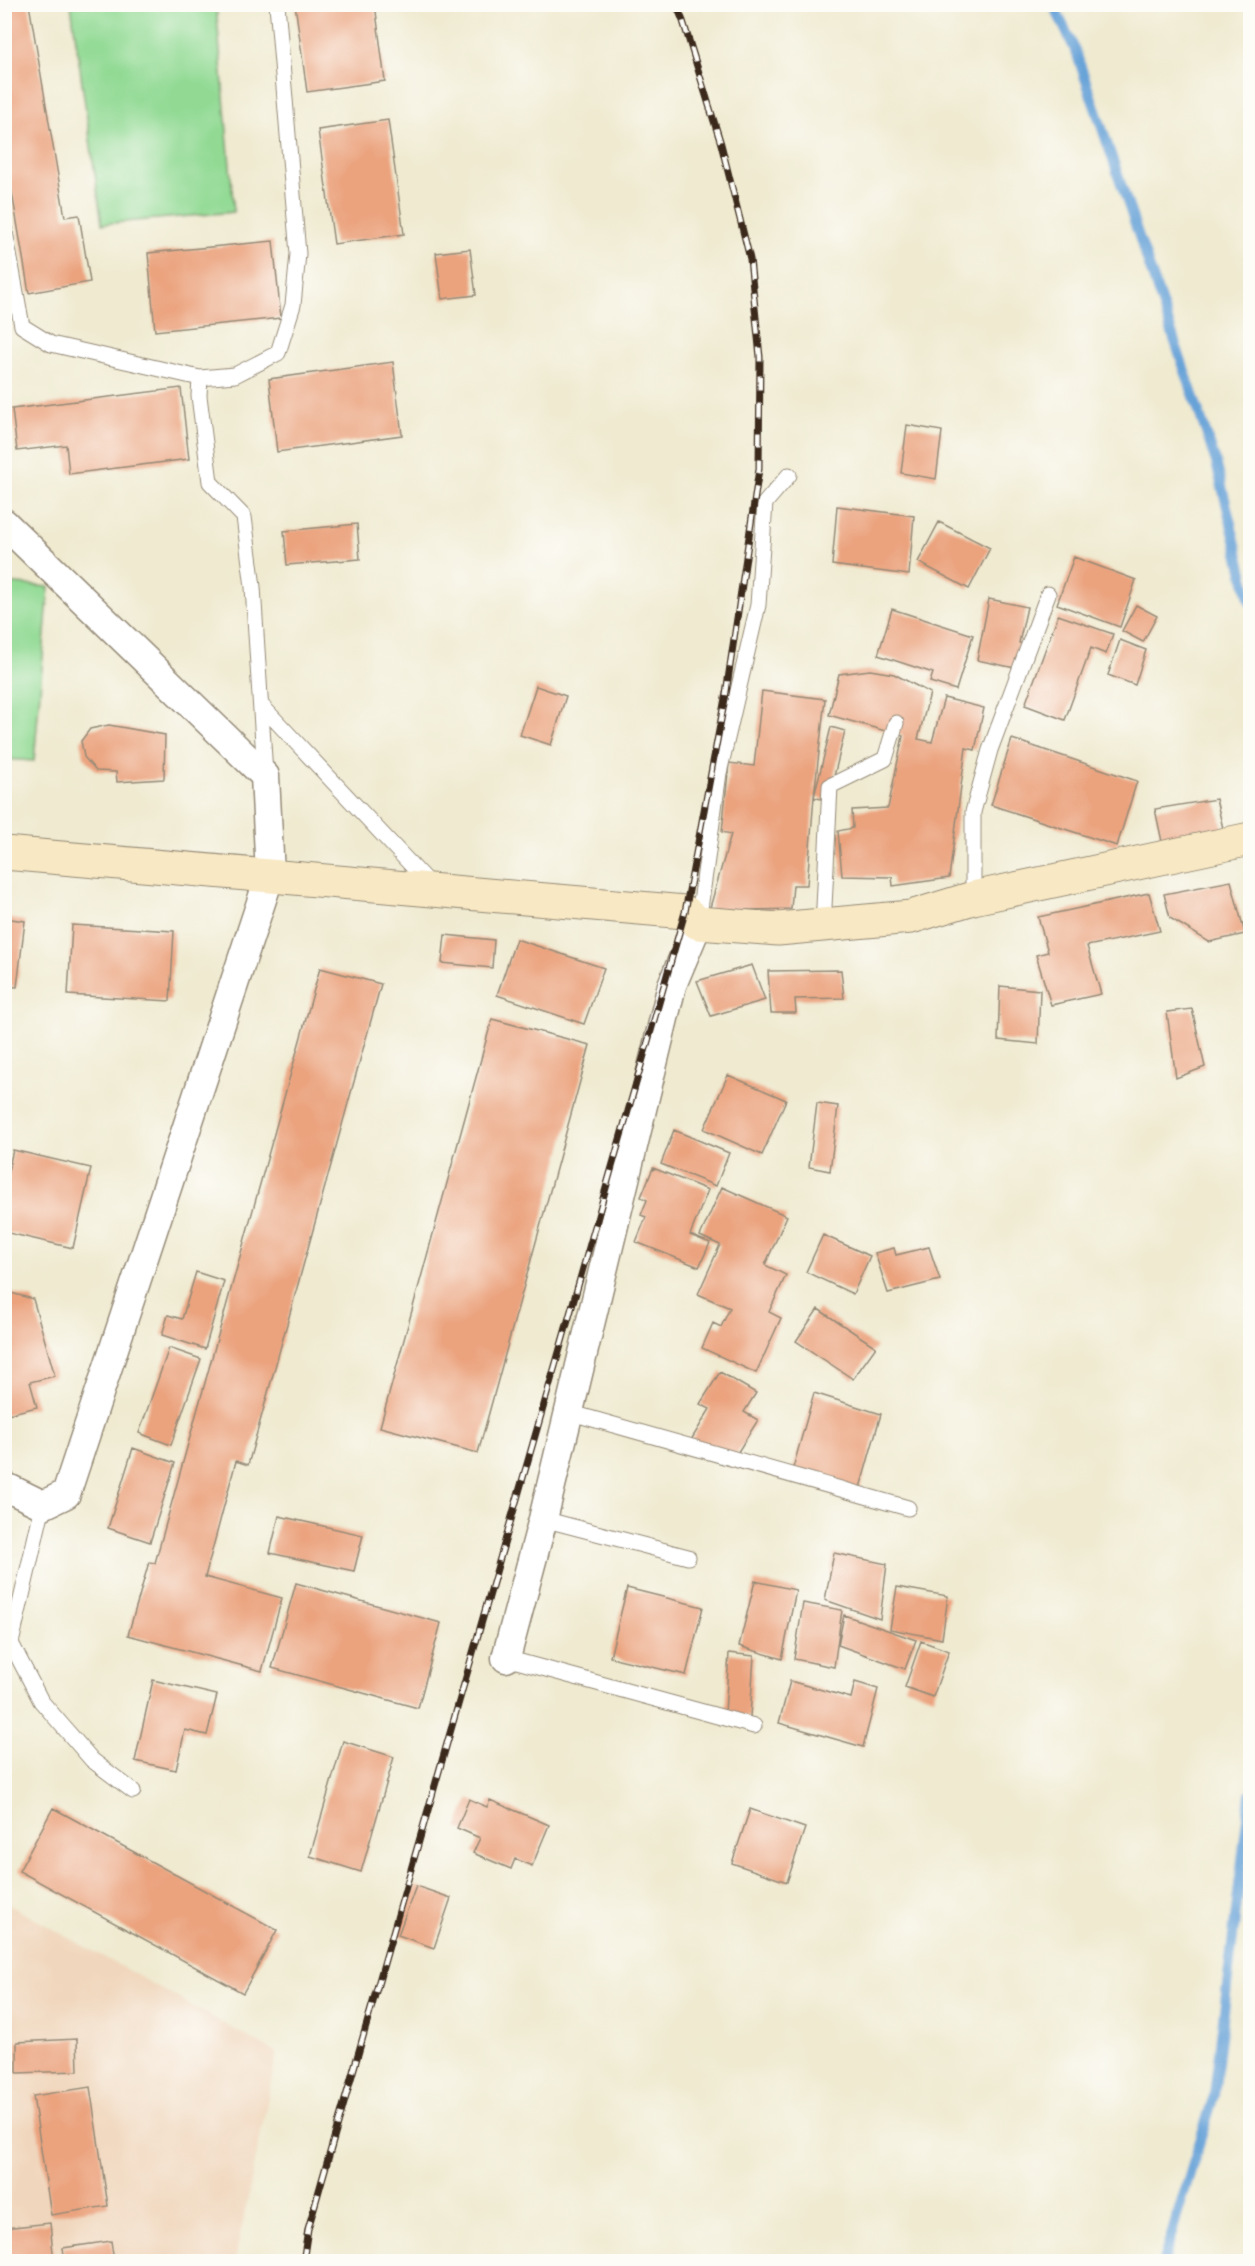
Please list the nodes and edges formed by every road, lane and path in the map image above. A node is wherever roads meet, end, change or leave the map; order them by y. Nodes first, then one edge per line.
1 (277, 4) edge
2 (4, 226) edge
3 (200, 378) junction
4 (789, 475) dead end
5 (9, 533) edge
6 (1048, 594) dead end
7 (262, 706) junction
8 (896, 723) dead end
9 (265, 776) junction
10 (1251, 839) edge
11 (4, 854) edge
12 (270, 875) junction
13 (437, 892) junction
14 (973, 898) junction
15 (698, 923) junction
16 (823, 927) junction
17 (568, 1412) junction
18 (4, 1486) edge
19 (43, 1505) junction
20 (908, 1508) dead end
21 (543, 1519) junction
22 (688, 1557) dead end
23 (506, 1658) joint
24 (753, 1726) dead end
25 (134, 1791) dead end

1 - 3 lane
2 - 3 lane
3 - 7 lane
4 - 15 lane
5 - 9 street
6 - 14 lane
7 - 9 lane
7 - 13 lane
8 - 16 lane
9 - 12 street
10 - 14 street
11 - 12 street
12 - 13 street
12 - 19 street
13 - 15 street
14 - 16 street
15 - 16 street
15 - 17 street
17 - 20 lane
17 - 21 street
18 - 19 street
19 - 25 lane
21 - 22 lane
21 - 23 street
23 - 24 lane

